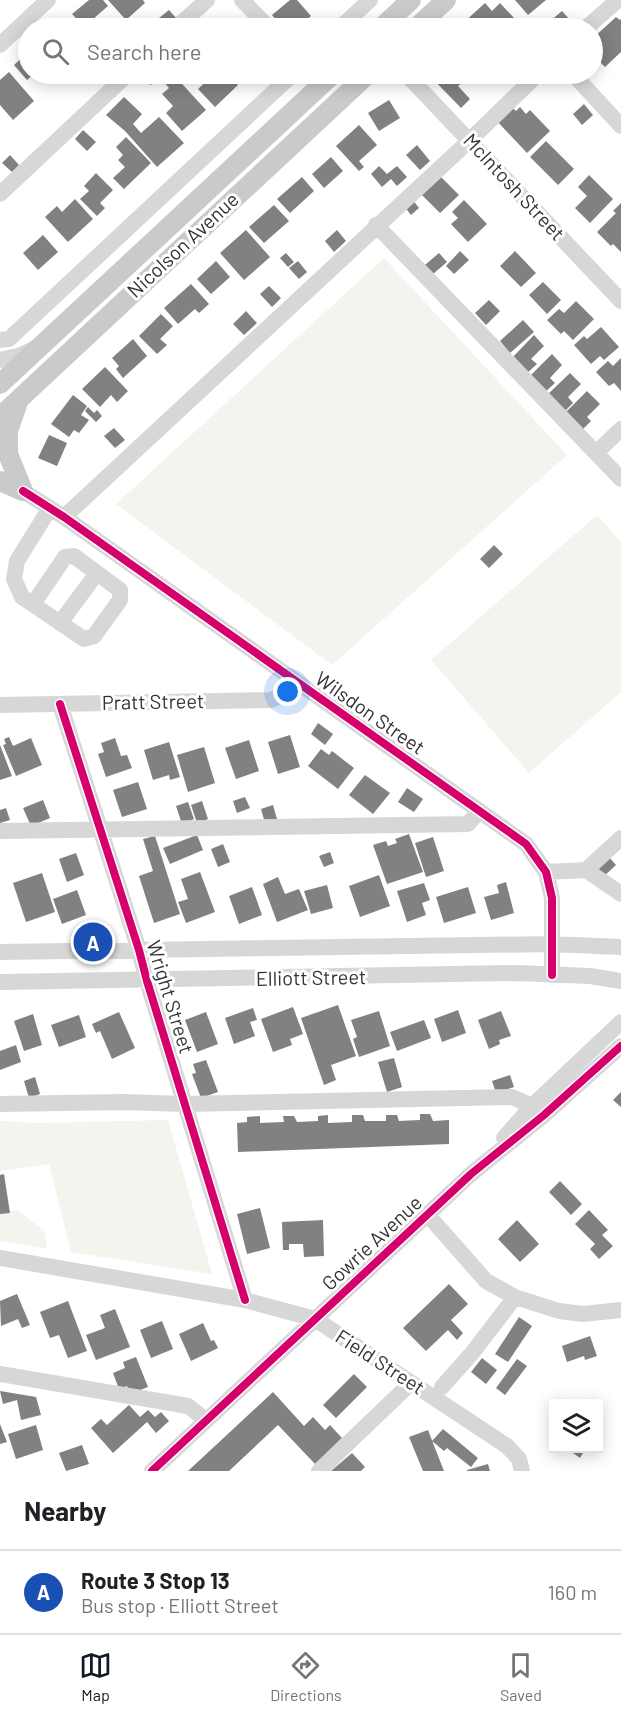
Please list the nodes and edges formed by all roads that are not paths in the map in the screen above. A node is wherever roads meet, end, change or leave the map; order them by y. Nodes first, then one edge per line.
1 (48, 0) edge
2 (207, 0) edge
3 (242, 0) edge
4 (370, 0) edge
5 (411, 0) edge
6 (446, 0) edge
7 (618, 0) edge
8 (29, 18) edge
9 (187, 18) edge
10 (259, 18) edge
11 (351, 18) edge
12 (392, 18) edge
13 (427, 18) edge
14 (597, 18) edge
15 (18, 28) edge
16 (0, 45) edge
17 (117, 84) edge
18 (281, 84) edge
19 (315, 84) edge
20 (357, 84) edge
21 (416, 84) edge
22 (528, 84) edge
23 (582, 84) edge
24 (621, 126) edge
25 (470, 141) junction
26 (220, 180) junction
27 (0, 194) edge
28 (235, 196) junction
29 (376, 225) junction
30 (621, 301) edge
31 (0, 340) edge
32 (43, 345) junction
33 (0, 360) edge
34 (38, 380) junction
35 (0, 384) edge
36 (20, 398) junction
37 (0, 405) edge
38 (0, 417) edge
39 (621, 429) edge
40 (596, 453) junction
41 (621, 479) edge
42 (0, 481) edge
43 (22, 491) junction
44 (57, 512) junction
45 (97, 573) junction
46 (33, 604) junction
47 (60, 623) junction
48 (302, 685) junction
49 (60, 704) junction
50 (0, 705) edge
51 (479, 811) junction
52 (100, 830) junction
53 (0, 831) edge
54 (621, 838) edge
55 (586, 870) junction
56 (546, 872) junction
57 (621, 894) edge
58 (554, 944) junction
59 (621, 947) edge
60 (139, 950) junction
61 (0, 952) edge
62 (552, 975) junction
63 (147, 981) junction
64 (621, 981) edge
65 (0, 982) edge
66 (621, 1022) edge
67 (621, 1046) edge
68 (0, 1104) edge
69 (184, 1104) junction
70 (532, 1106) junction
71 (471, 1174) junction
72 (427, 1214) junction
73 (0, 1258) edge
74 (515, 1297) junction
75 (245, 1300) junction
76 (621, 1310) edge
77 (315, 1319) junction
78 (0, 1374) edge
79 (411, 1383) junction
80 (442, 1387) dead end
81 (206, 1420) junction
82 (152, 1471) edge
83 (319, 1471) edge
84 (522, 1471) edge

1 - 8 street
2 - 9 street
3 - 10 street
4 - 11 street
5 - 12 main road
6 - 13 main road
7 - 14 street
15 - 16 street
17 - 27 street
18 - 31 street
19 - 26 main road, Nicolson Avenue
20 - 28 main road, Nicolson Avenue
21 - 25 street, McIntosh Street
22 - 25 street
23 - 24 street
25 - 29 street
25 - 30 street, McIntosh Street
26 - 28 main road
26 - 32 main road, Nicolson Avenue
28 - 34 main road, Nicolson Avenue
29 - 40 street
29 - 44 street
32 - 33 street
32 - 35 main road, Nicolson Avenue
34 - 36 main road, Nicolson Avenue
34 - 37 main road
36 - 38 main road, Nicolson Avenue
36 - 43 main road
39 - 40 street
40 - 41 street
42 - 43 main road
43 - 44 street, Wilsdon Street
44 - 46 street
44 - 48 street, Wilsdon Street
45 - 46 street
45 - 47 street
45 - 47 street
46 - 47 street
48 - 49 street, Pratt Street
48 - 51 street, Wilsdon Street
49 - 50 street, Pratt Street
49 - 52 street, Wright Street
51 - 52 street
51 - 56 street, Wilsdon Street
52 - 53 street
52 - 60 street, Wright Street
54 - 55 street
55 - 56 street
55 - 57 street
56 - 58 street, Wilsdon Street
58 - 59 street, Elliott Street
58 - 60 street, Elliott Street
58 - 62 street, Wilsdon Street
60 - 61 street, Elliott Street
60 - 63 street, Wright Street
62 - 63 street, Elliott Street
62 - 64 street, Elliott Street
63 - 65 street, Elliott Street
63 - 69 street, Wright Street
66 - 70 street, Gowrie Avenue
67 - 71 street, Gowrie Avenue
68 - 69 street
69 - 70 street
69 - 75 street, Wright Street
70 - 71 street, Gowrie Avenue
71 - 72 street, Gowrie Avenue
72 - 74 street
72 - 77 street, Gowrie Avenue
73 - 75 street, Field Street
74 - 76 street
74 - 80 street
75 - 77 street, Field Street
77 - 79 street, Field Street
77 - 81 street, Gowrie Avenue
78 - 81 street
79 - 83 street
79 - 84 street, Field Street
81 - 82 street, Gowrie Avenue

